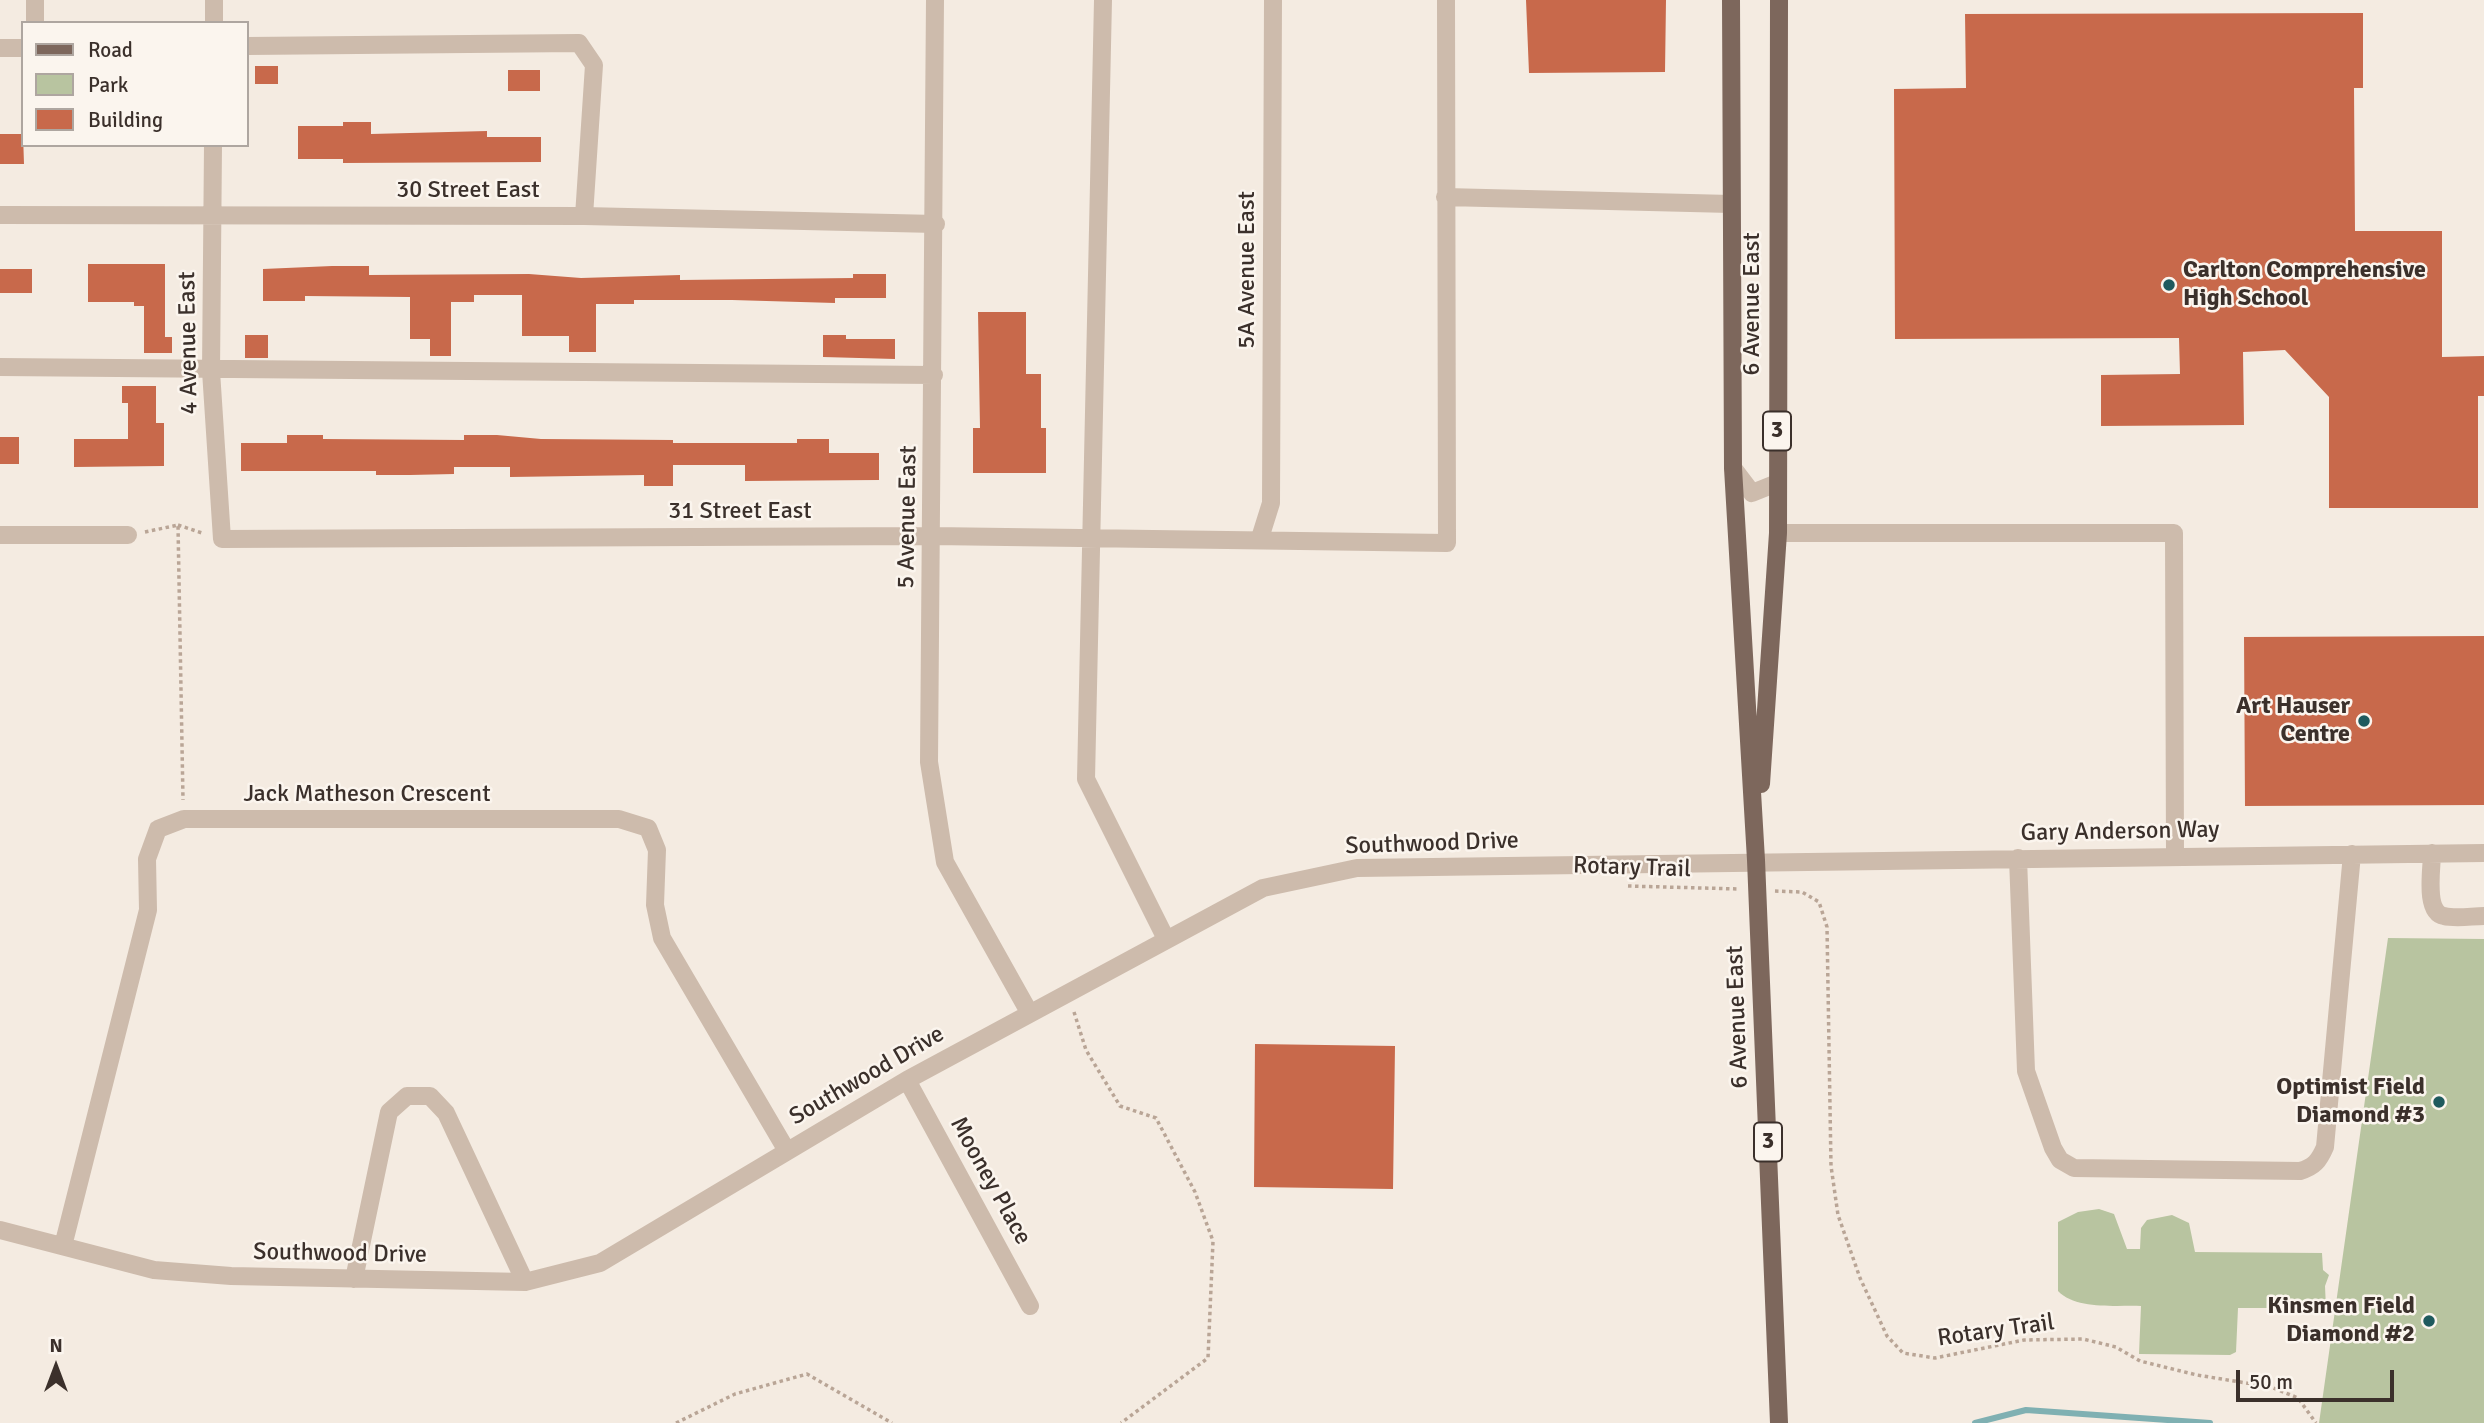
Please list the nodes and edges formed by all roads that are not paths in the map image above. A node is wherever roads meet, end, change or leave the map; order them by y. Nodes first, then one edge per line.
1 (34, 0) edge
2 (214, 0) edge
3 (935, 0) edge
4 (1102, 0) edge
5 (1273, 0) edge
6 (1446, 0) edge
7 (1731, 0) edge
8 (1779, 0) edge
9 (35, 21) edge
10 (214, 21) edge
11 (248, 47) edge
12 (0, 48) edge
13 (21, 48) edge
14 (213, 147) edge
15 (1445, 197) junction
16 (1731, 204) junction
17 (0, 215) edge
18 (213, 216) junction
19 (584, 216) junction
20 (936, 225) junction
21 (0, 367) edge
22 (211, 371) junction
23 (934, 376) junction
24 (1733, 468) junction
25 (1777, 483) junction
26 (1778, 534) junction
27 (0, 535) edge
28 (128, 535) road end
29 (933, 536) junction
30 (1093, 537) junction
31 (1260, 538) junction
32 (222, 539) joint
33 (2432, 853) junction
34 (2484, 853) edge
35 (2352, 854) junction
36 (2175, 856) junction
37 (2018, 858) junction
38 (1756, 860) junction
39 (2484, 916) edge
40 (1166, 939) junction
41 (1029, 1012) junction
42 (907, 1080) junction
43 (788, 1151) junction
44 (0, 1230) edge
45 (62, 1246) junction
46 (354, 1279) junction
47 (525, 1282) junction
48 (1030, 1307) dead end
49 (1779, 1423) edge

1 - 9 street
2 - 10 street
3 - 20 street, 5 Avenue East
4 - 30 street
5 - 31 street, 5A Avenue East
6 - 15 street
7 - 16 main road, 6 Avenue East / 3
8 - 25 main road, 6 Avenue East / 3
11 - 19 street
12 - 13 street
14 - 18 street, 4 Avenue East
15 - 16 street
15 - 31 street, 31 Street East
16 - 24 main road, 6 Avenue East / 3
17 - 18 street, 30 Street East
18 - 19 street, 30 Street East
18 - 22 street, 4 Avenue East
19 - 20 street, 30 Street East
20 - 23 street, 5 Avenue East
21 - 22 street
22 - 23 street
22 - 32 street, 4 Avenue East
23 - 29 street, 5 Avenue East
24 - 25 street
24 - 38 main road, 6 Avenue East / 3
25 - 26 main road, 6 Avenue East / 3
26 - 36 street
26 - 38 main road, 6 Avenue East / 3
27 - 28 street
29 - 30 street, 31 Street East
29 - 32 street, 31 Street East
29 - 41 street, 5 Avenue East
30 - 31 street, 31 Street East
30 - 40 street
33 - 34 street, Gary Anderson Way
33 - 35 street, Gary Anderson Way
33 - 39 street
35 - 36 street, Gary Anderson Way
35 - 37 street
36 - 37 street, Gary Anderson Way
37 - 38 street, Gary Anderson Way
38 - 40 street, Southwood Drive
38 - 49 main road, 6 Avenue East / 3
40 - 41 street, Southwood Drive
41 - 42 street, Southwood Drive
42 - 43 street, Southwood Drive
42 - 48 street, Mooney Place
43 - 45 street, Jack Matheson Crescent
43 - 47 street, Southwood Drive
44 - 45 street, Southwood Drive
45 - 46 street, Southwood Drive
46 - 47 street, Southwood Drive
46 - 47 street

